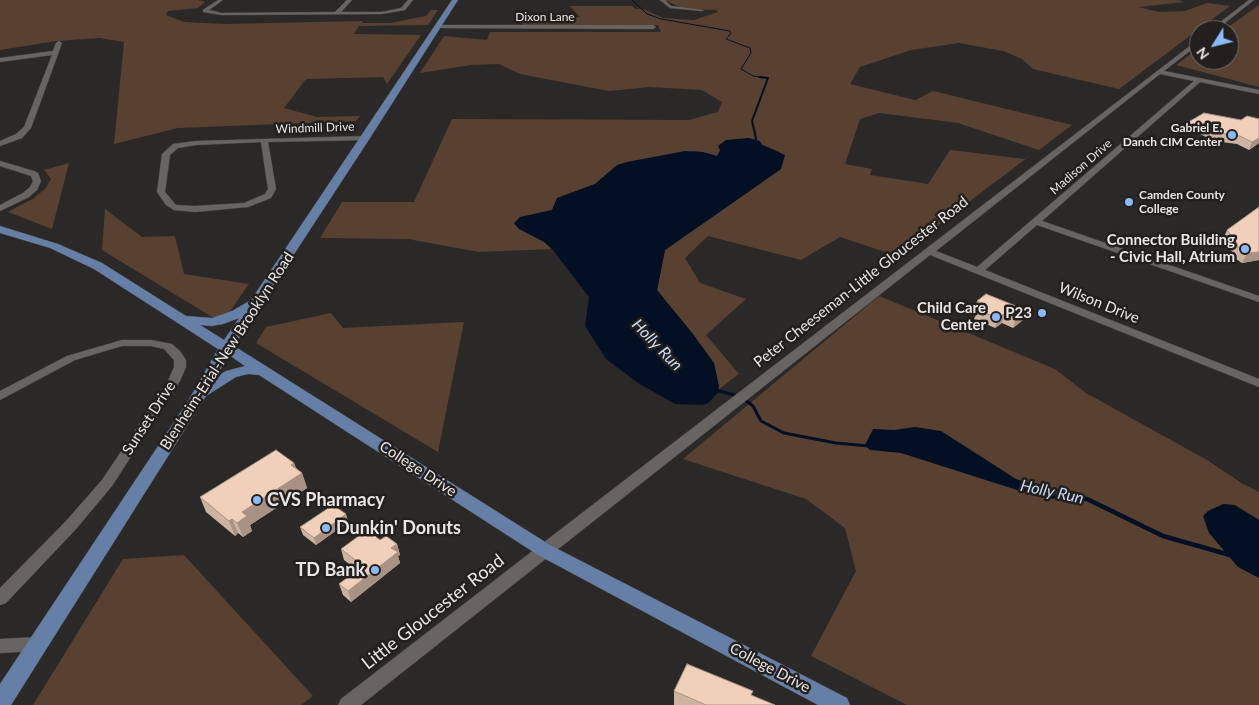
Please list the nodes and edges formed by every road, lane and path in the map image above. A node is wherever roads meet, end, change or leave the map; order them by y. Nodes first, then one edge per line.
1 (221, 0) edge
2 (350, 0) edge
3 (411, 0) edge
4 (455, 0) edge
5 (662, 0) edge
6 (1252, 0) edge
7 (702, 10) dead end
8 (336, 14) junction
9 (1226, 20) edge
10 (438, 27) junction
11 (653, 27) dead end
12 (59, 43) dead end
13 (1189, 49) edge
14 (54, 53) junction
15 (0, 60) edge
16 (1159, 72) junction
17 (1199, 80) junction
18 (1259, 92) edge
19 (366, 138) junction
20 (264, 140) junction
21 (0, 144) edge
22 (0, 163) edge
23 (0, 208) edge
24 (1038, 222) junction
25 (0, 229) edge
26 (928, 251) junction
27 (978, 271) junction
28 (262, 293) junction
29 (1259, 298) edge
30 (186, 320) junction
31 (226, 346) junction
32 (269, 373) junction
33 (1259, 383) edge
34 (0, 396) edge
35 (195, 402) junction
36 (544, 550) junction
37 (0, 598) edge
38 (38, 644) junction
39 (0, 646) edge
40 (0, 703) edge
41 (347, 705) edge
42 (839, 705) edge

1 - 8 street
2 - 8 street
3 - 8 street
4 - 10 main road, Blenheim-Erial-New Brooklyn Road
5 - 7 street
6 - 9 street
10 - 11 street, Dixon Lane
10 - 19 main road, Blenheim-Erial-New Brooklyn Road
12 - 14 street
13 - 16 street, Peter Cheeseman-Little Gloucester Road
14 - 15 street
14 - 21 street
16 - 17 street
16 - 26 street, Peter Cheeseman-Little Gloucester Road
17 - 18 street
17 - 24 street, Madison Drive
19 - 20 street, Windmill Drive
19 - 28 main road, Blenheim-Erial-New Brooklyn Road
20 - 20 street, Windmill Drive
22 - 23 street
24 - 27 street, Madison Drive
24 - 29 street
25 - 30 main road, College Drive
26 - 27 street, Wilson Drive
26 - 36 street, Peter Cheeseman-Little Gloucester Road
27 - 33 street, Wilson Drive
28 - 30 main road
28 - 31 main road, Blenheim-Erial-New Brooklyn Road
30 - 31 main road, College Drive
31 - 32 main road, College Drive
31 - 35 main road, Blenheim-Erial-New Brooklyn Road
32 - 35 main road
32 - 36 main road, College Drive
34 - 37 street, Sunset Drive
35 - 38 main road, Blenheim-Erial-New Brooklyn Road
36 - 41 street, Little Gloucester Road
36 - 42 main road, College Drive
38 - 39 street
38 - 40 main road, Blenheim-Erial-New Brooklyn Road

